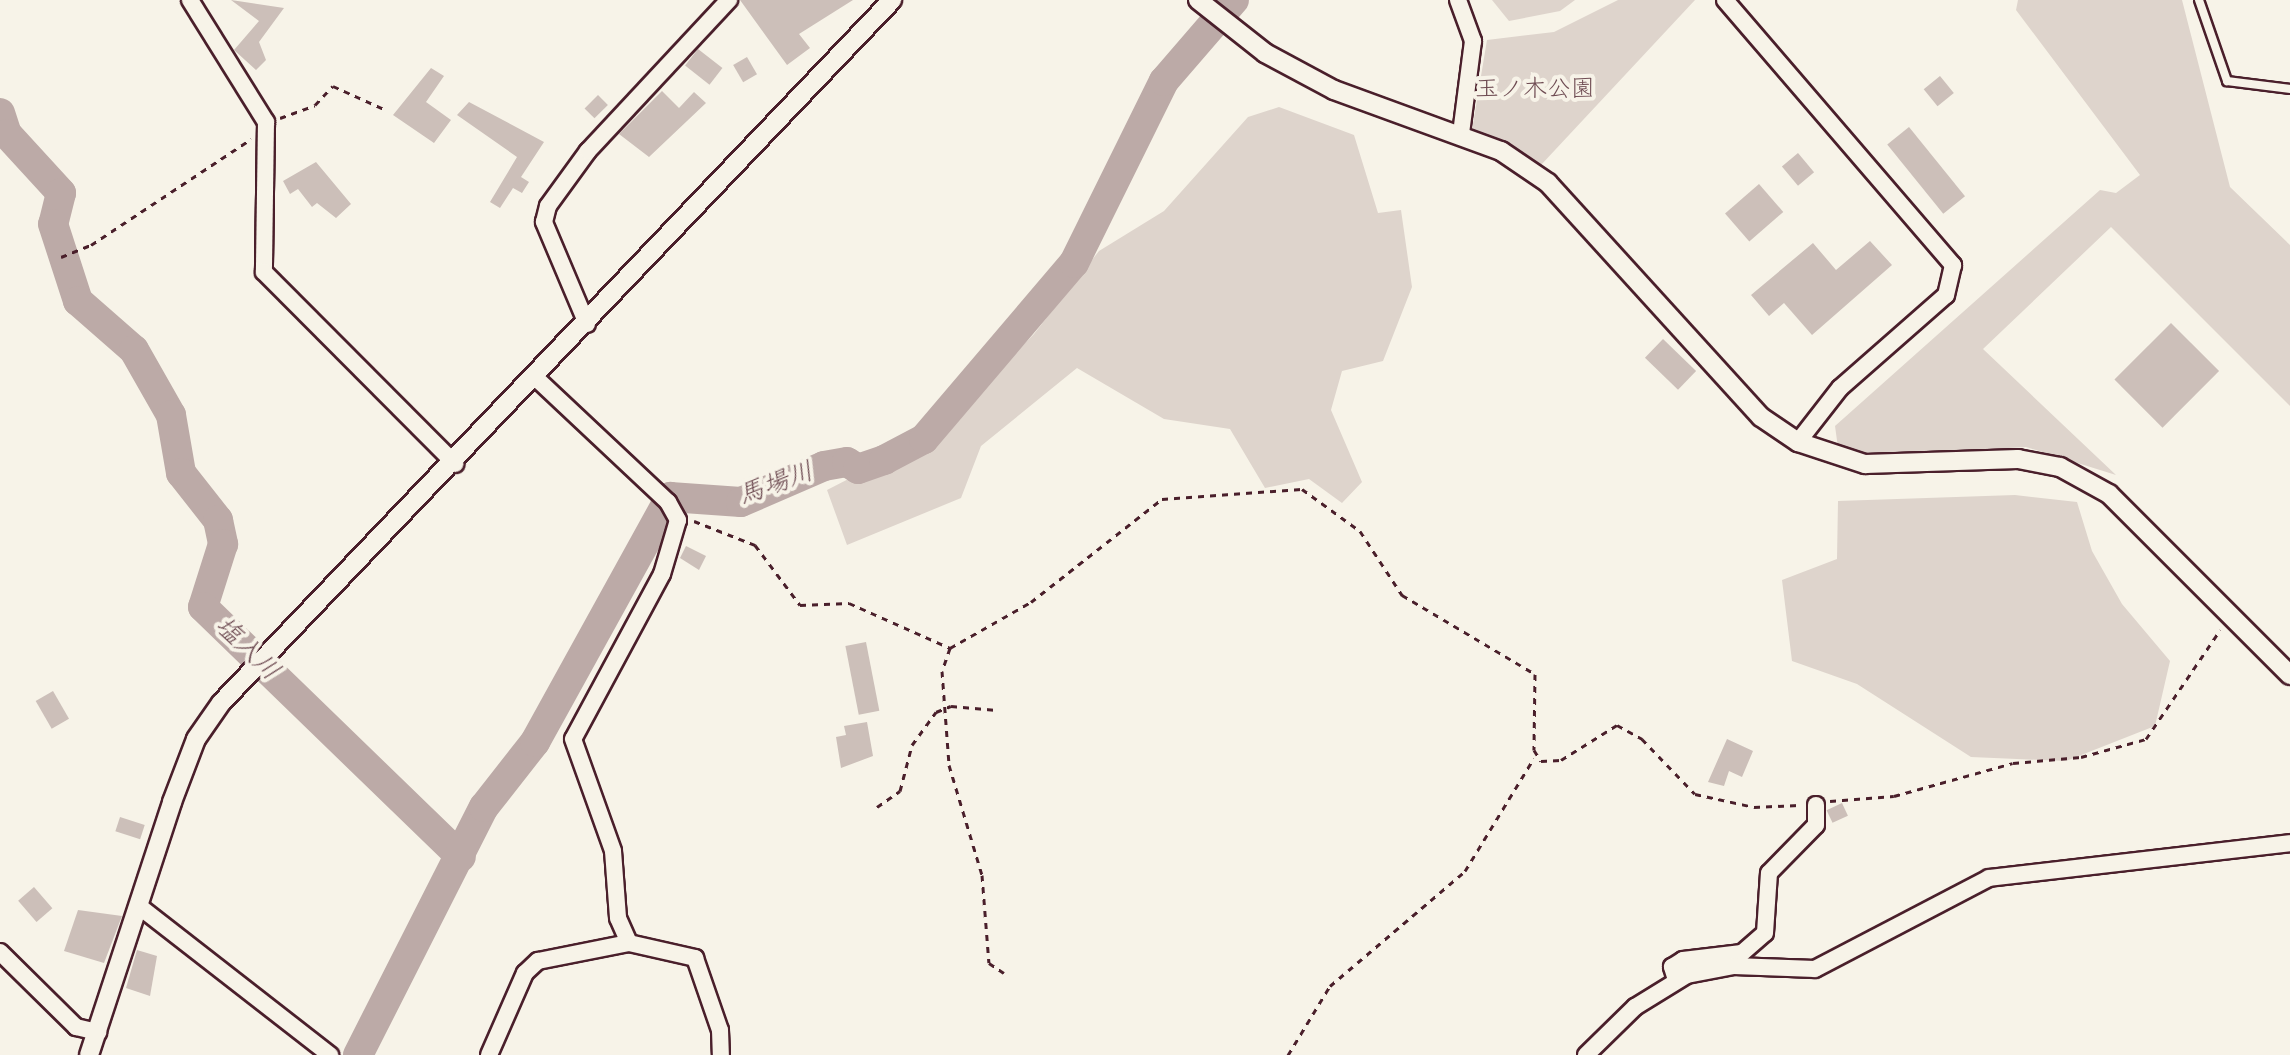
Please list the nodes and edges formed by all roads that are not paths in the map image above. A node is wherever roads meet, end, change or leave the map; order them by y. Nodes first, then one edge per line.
1 (190, 0) edge
2 (729, 0) edge
3 (892, 0) edge
4 (1198, 0) edge
5 (1458, 0) edge
6 (1725, 0) edge
7 (2199, 0) edge
8 (2290, 89) edge
9 (1461, 134) junction
10 (587, 324) junction
11 (537, 379) junction
12 (1798, 442) junction
13 (455, 464) junction
14 (2290, 675) edge
15 (1816, 805) road end
16 (2290, 843) edge
17 (140, 907) junction
18 (629, 943) junction
19 (0, 952) edge
20 (1676, 980) junction
21 (98, 1032) junction
22 (89, 1055) edge
23 (330, 1055) edge
24 (489, 1055) edge
25 (721, 1055) edge
26 (1586, 1055) edge

1 - 13 street
2 - 10 street
3 - 10 street
4 - 9 street
5 - 9 street
6 - 12 street
7 - 8 lane
9 - 12 street
10 - 11 street
11 - 13 street
11 - 18 street
12 - 14 street
13 - 17 street
15 - 20 street
16 - 20 street
17 - 21 street
17 - 23 street
18 - 24 street
18 - 25 street
19 - 21 street
20 - 26 street
21 - 22 street

